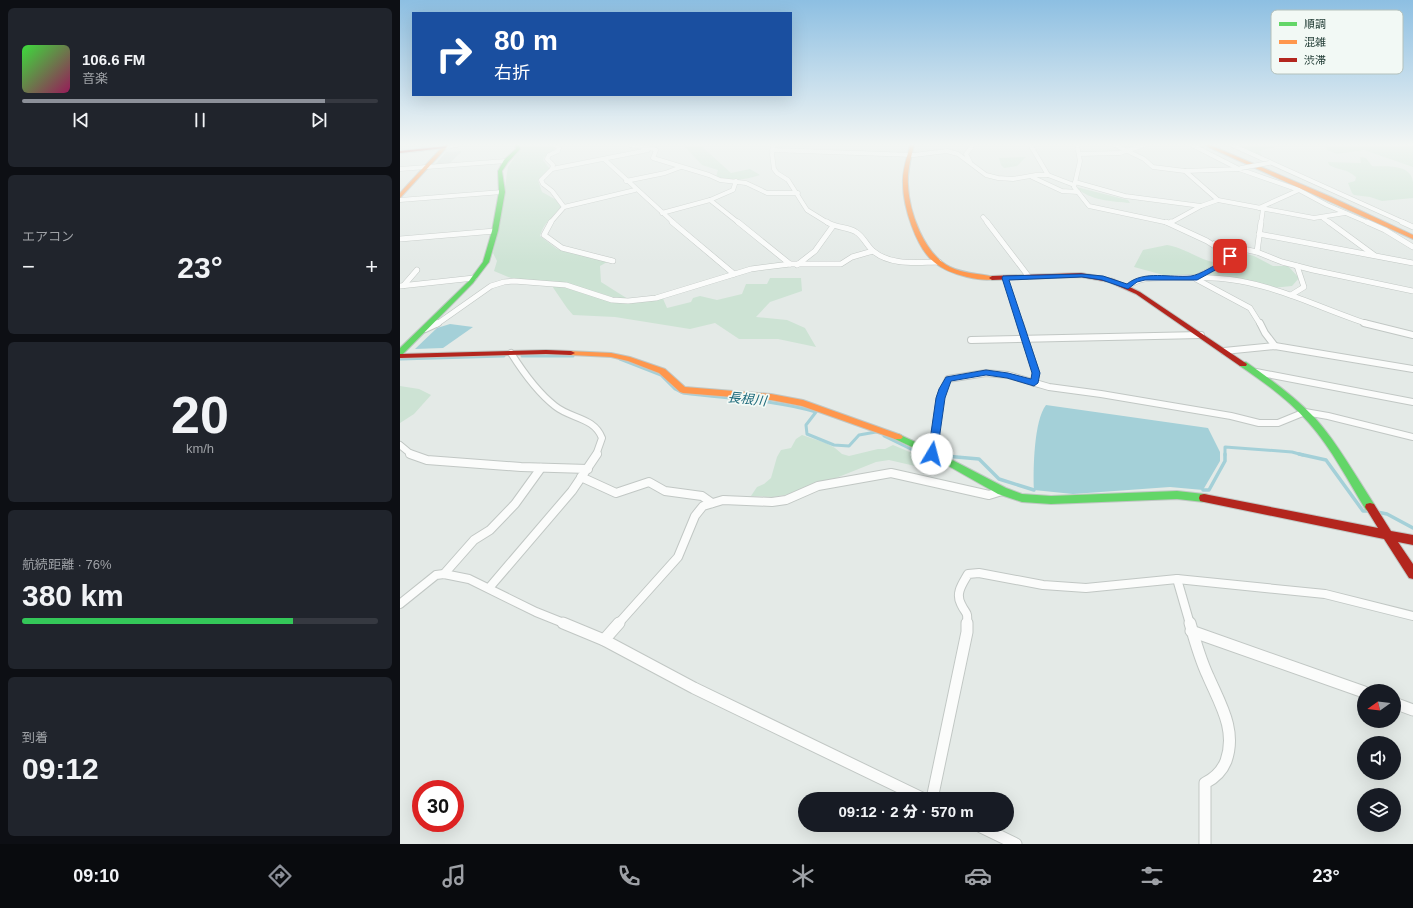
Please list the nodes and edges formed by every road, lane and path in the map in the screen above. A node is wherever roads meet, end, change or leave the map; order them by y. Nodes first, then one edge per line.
1 (411, 184) edge
2 (501, 184) edge
3 (543, 184) edge
4 (629, 184) edge
5 (735, 184) edge
6 (749, 184) edge
7 (791, 184) edge
8 (905, 184) edge
9 (1049, 184) edge
10 (1074, 184) edge
11 (1076, 184) edge
12 (1200, 184) edge
13 (1283, 184) edge
14 (1298, 184) edge
15 (1308, 184) edge
16 (1319, 184) edge
17 (635, 190) junction
18 (1299, 190) junction
19 (502, 192) junction
20 (1078, 192) junction
21 (798, 193) junction
22 (400, 196) edge
23 (400, 200) edge
24 (710, 200) junction
25 (1218, 200) junction
26 (1201, 206) junction
27 (564, 207) junction
28 (1261, 208) junction
29 (662, 213) junction
30 (1345, 213) junction
31 (983, 217) dead end
32 (1323, 218) junction
33 (1170, 223) junction
34 (833, 226) junction
35 (1413, 227) edge
36 (495, 230) junction
37 (1413, 232) edge
38 (1259, 234) junction
39 (1413, 237) edge
40 (400, 239) edge
41 (1207, 241) junction
42 (1413, 246) edge
43 (873, 251) junction
44 (1257, 252) junction
45 (1376, 256) junction
46 (613, 261) dead end
47 (939, 262) junction
48 (1413, 263) edge
49 (790, 264) junction
50 (797, 266) junction
51 (1297, 266) junction
52 (417, 270) dead end
53 (734, 274) junction
54 (1029, 277) junction
55 (474, 278) junction
56 (1005, 278) junction
57 (1194, 278) junction
58 (402, 285) edge
59 (1128, 287) junction
60 (1413, 291) edge
61 (1291, 295) junction
62 (425, 329) junction
63 (1201, 335) junction
64 (1413, 335) edge
65 (1025, 339) junction
66 (971, 340) dead end
67 (1275, 346) junction
68 (1224, 351) junction
69 (400, 352) edge
70 (511, 353) junction
71 (400, 356) edge
72 (1413, 369) edge
73 (1256, 372) junction
74 (1034, 383) junction
75 (1413, 402) edge
76 (1305, 412) junction
77 (1413, 437) edge
78 (400, 445) edge
79 (932, 454) junction
80 (541, 468) junction
81 (588, 469) junction
82 (582, 477) junction
83 (1002, 491) junction
84 (712, 503) junction
85 (1388, 536) junction
86 (1413, 540) edge
87 (444, 574) junction
88 (1413, 574) edge
89 (1177, 579) junction
90 (489, 588) junction
91 (400, 604) edge
92 (1413, 616) edge
93 (1191, 631) junction
94 (604, 640) junction
95 (1357, 690) edge
96 (1401, 706) edge
97 (1413, 710) edge
98 (909, 792) edge
99 (933, 792) edge
100 (991, 832) edge
101 (1016, 844) edge
102 (1205, 844) edge

1 - 22 main road
2 - 19 main road
3 - 27 street
4 - 17 street
5 - 24 street
6 - 21 street
7 - 21 street
8 - 47 main road
9 - 20 street
10 - 20 street
11 - 26 street
12 - 25 street
13 - 18 street
14 - 39 main road
15 - 37 main road
16 - 35 street
17 - 27 street
17 - 29 street
18 - 28 street
18 - 30 street
19 - 23 street
19 - 36 main road
20 - 33 street
21 - 34 street
24 - 29 street
24 - 49 street
25 - 26 street
25 - 28 street
26 - 33 street
27 - 46 street
28 - 32 street
28 - 38 street
29 - 53 street
30 - 32 street
30 - 42 street
31 - 54 street
32 - 45 street
33 - 41 street
34 - 43 street
34 - 50 street
36 - 40 street
36 - 55 main road
38 - 44 street
38 - 45 street
41 - 44 street
41 - 57 street
43 - 47 street
43 - 50 street
44 - 51 street
45 - 48 street
47 - 56 main road
49 - 50 street
49 - 53 street
51 - 60 street
51 - 61 street
52 - 58 street
53 - 62 street
54 - 56 main road
54 - 59 main road
55 - 58 street
55 - 62 main road
56 - 65 street
57 - 59 street
57 - 61 street
57 - 67 street
59 - 63 main road
61 - 64 street
62 - 69 main road
63 - 65 street
63 - 68 main road
65 - 66 street
65 - 74 street
67 - 68 street
67 - 72 street
68 - 73 main road
70 - 71 main road
70 - 79 main road
70 - 81 street
73 - 75 street
73 - 76 main road
74 - 76 street
74 - 79 street
76 - 77 street
76 - 85 main road
78 - 80 street
79 - 83 main road
80 - 81 street
80 - 87 street
81 - 82 street
82 - 84 street
82 - 90 street
83 - 84 street
83 - 85 main road
84 - 94 street
85 - 86 main road
85 - 88 main road
87 - 90 street
87 - 91 street
89 - 92 street
89 - 93 street
89 - 99 street
90 - 94 street
93 - 95 street
93 - 102 street
94 - 98 street
96 - 97 street
100 - 101 street

